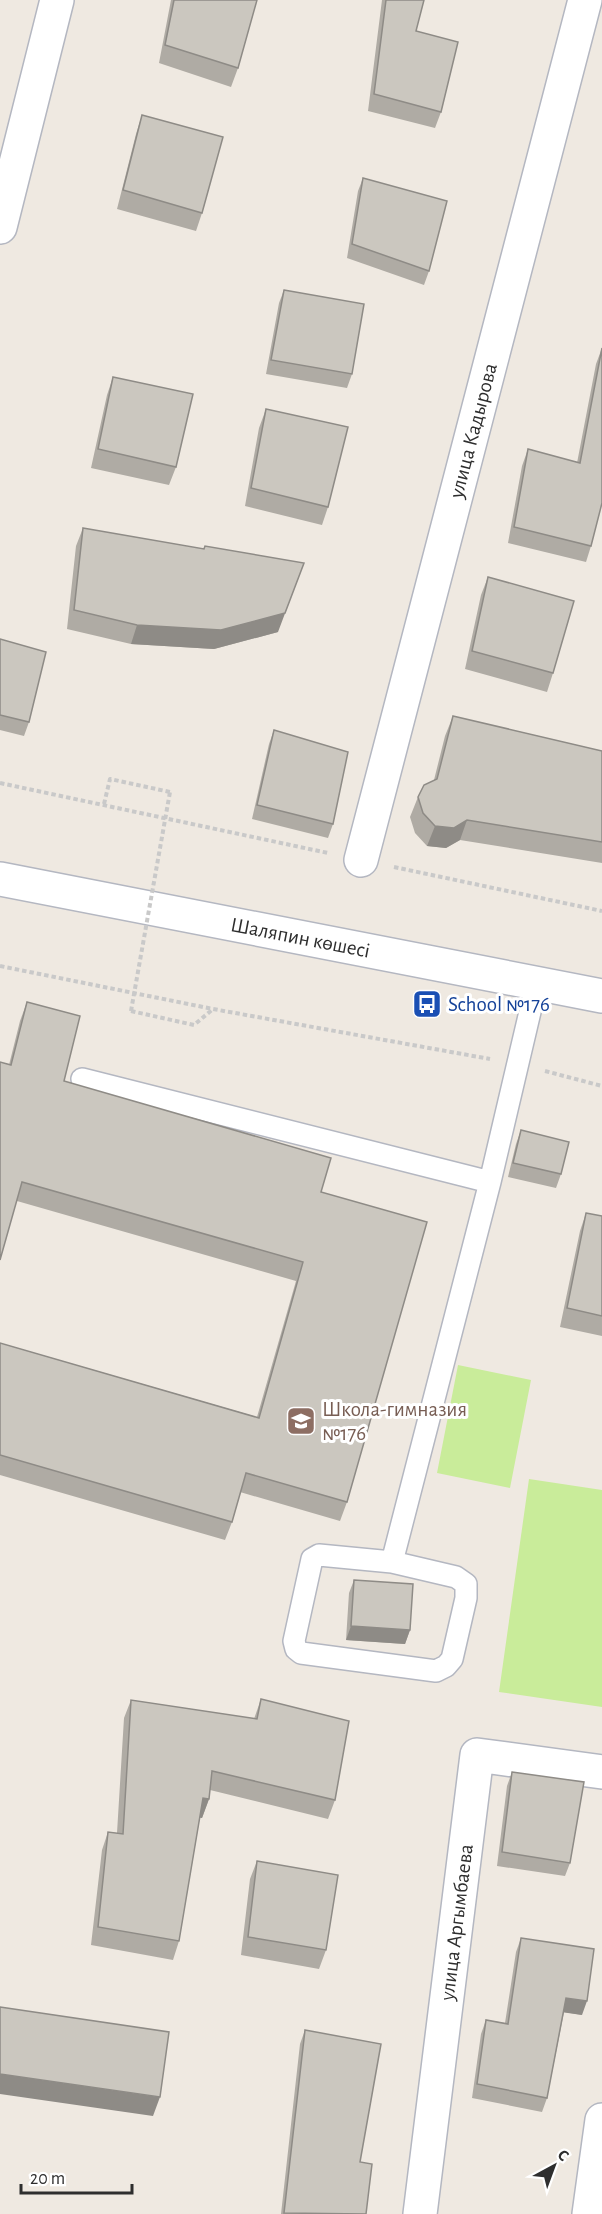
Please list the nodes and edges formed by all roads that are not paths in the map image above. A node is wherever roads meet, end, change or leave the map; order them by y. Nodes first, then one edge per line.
1 (57, 0) edge
2 (585, 0) edge
3 (0, 227) edge
4 (361, 860) road end
5 (0, 879) edge
6 (537, 982) junction
7 (602, 996) edge
8 (82, 1079) dead end
9 (490, 1182) junction
10 (392, 1562) junction
11 (602, 1772) edge
12 (602, 2120) edge
13 (420, 2214) edge
14 (590, 2214) edge

1 - 3 street
2 - 4 street, улица Кадырова
5 - 6 street, Шаляпин көшесі
6 - 7 street, Шаляпин көшесі
6 - 9 lane
8 - 9 lane
9 - 10 lane
10 - 10 lane
11 - 13 street, улица Аргымбаева
12 - 14 street

